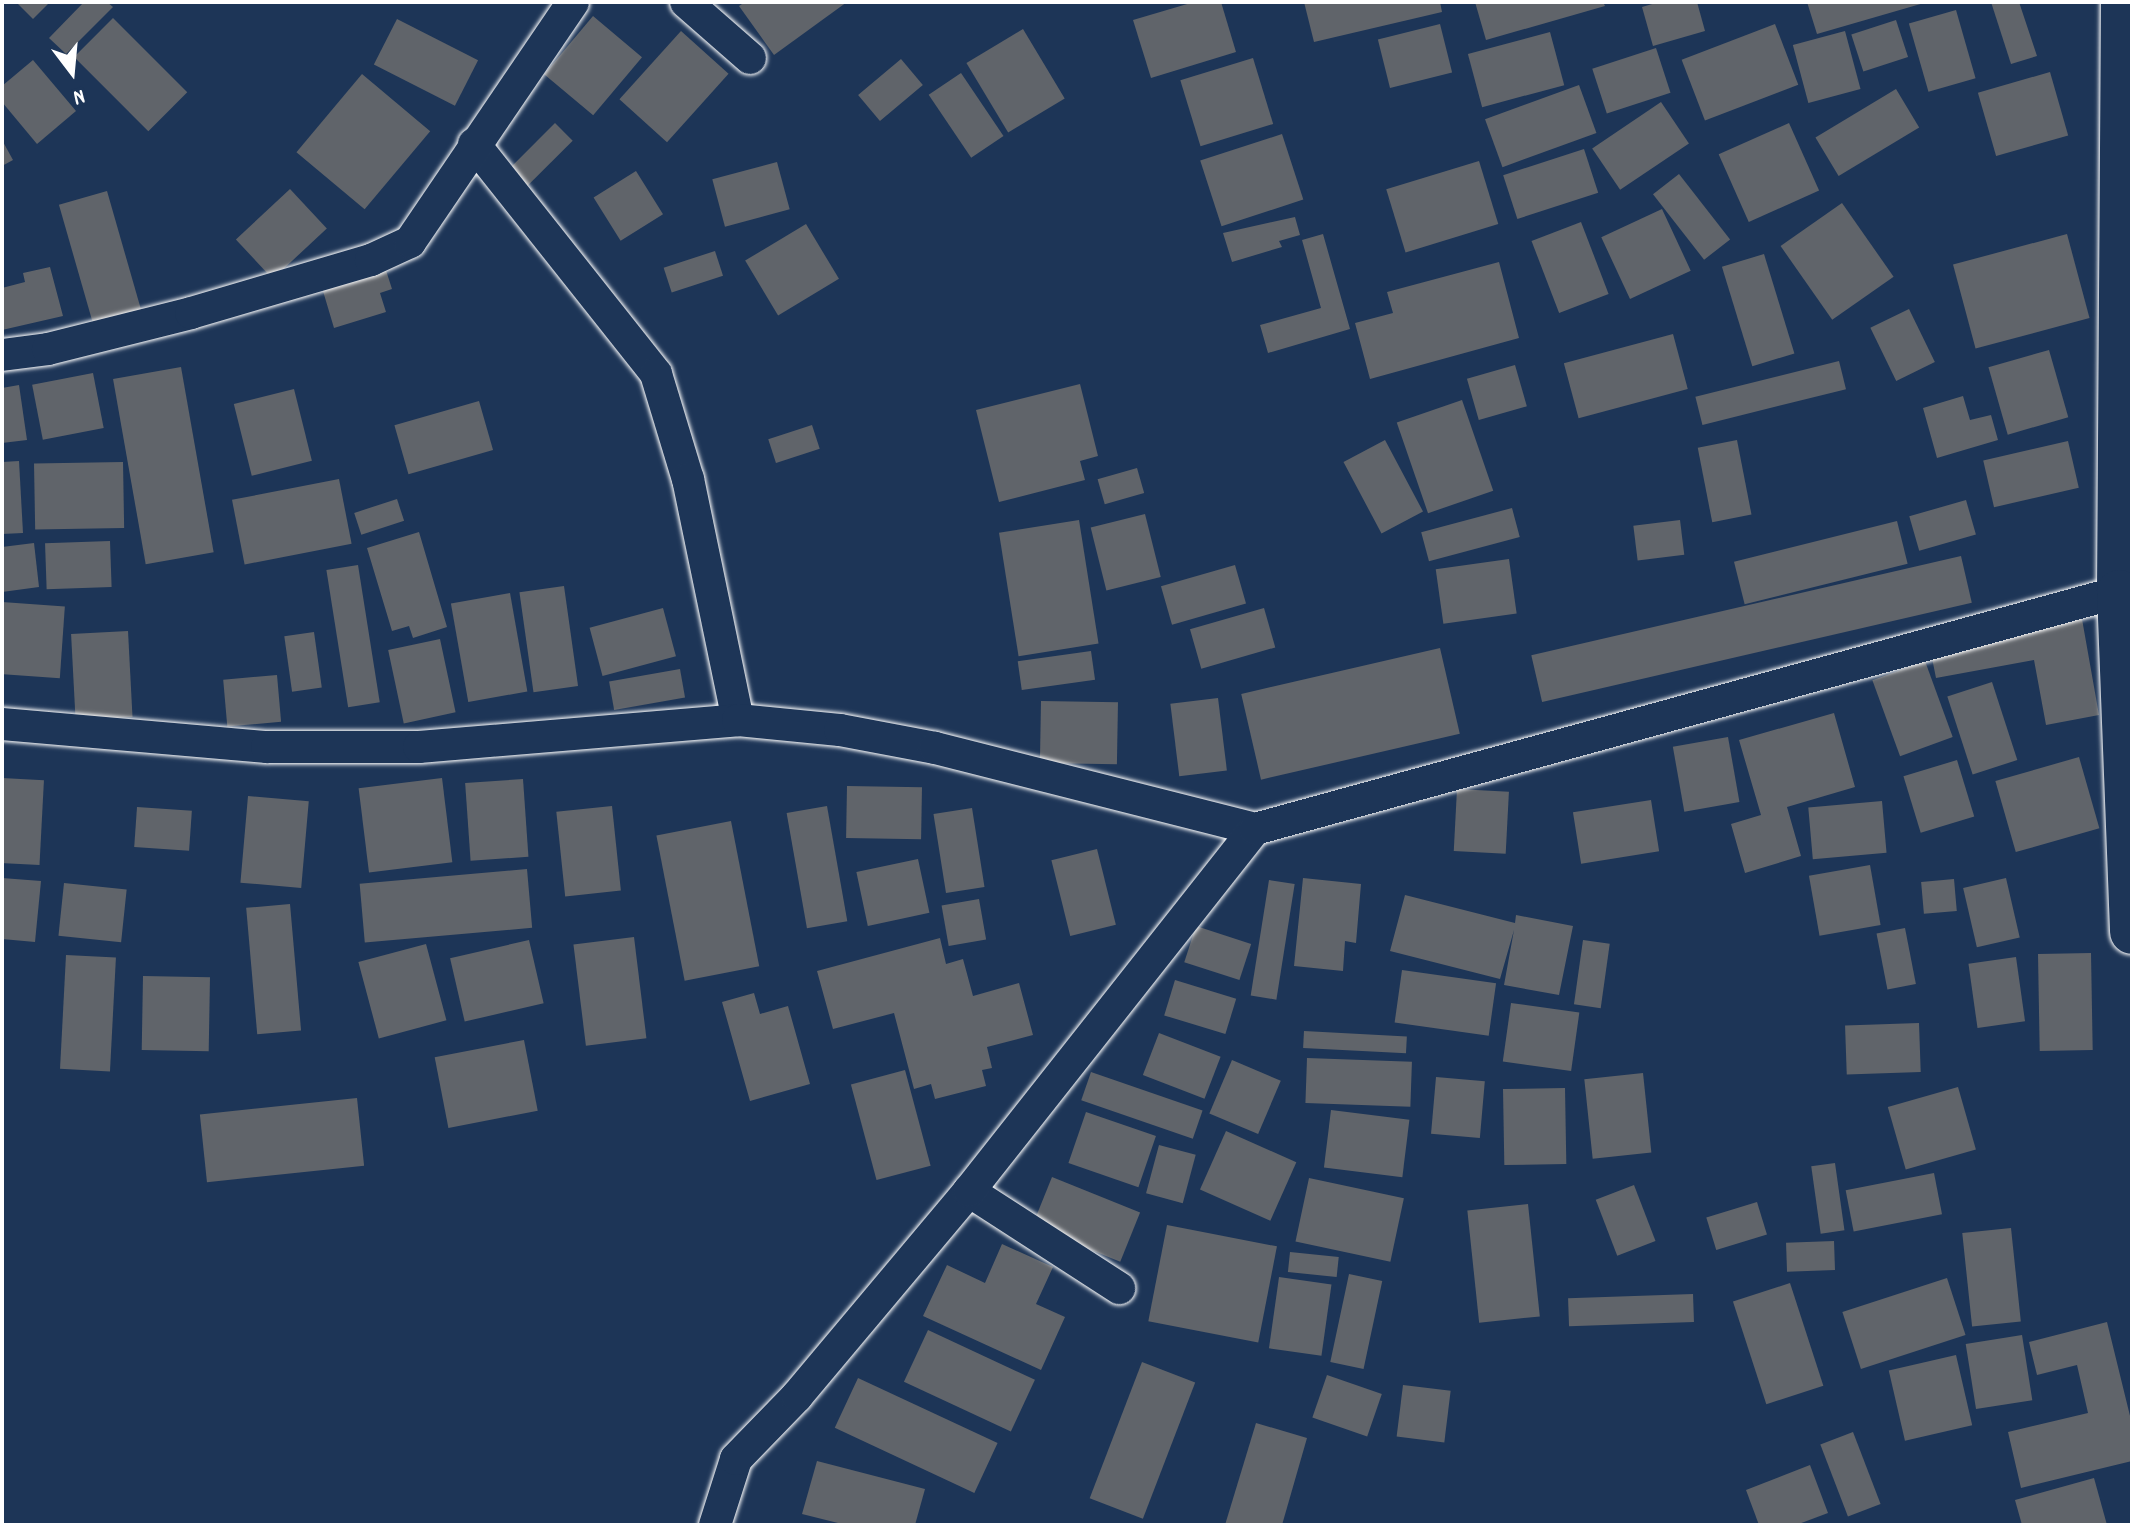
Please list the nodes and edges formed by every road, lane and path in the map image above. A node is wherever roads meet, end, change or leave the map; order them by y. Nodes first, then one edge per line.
1 (573, 2) edge
2 (686, 2) edge
3 (2123, 2) edge
4 (750, 58) dead end
5 (474, 144) junction
6 (2, 355) edge
7 (2119, 592) junction
8 (738, 720) junction
9 (2, 724) edge
10 (1255, 829) junction
11 (2132, 932) edge
12 (969, 1191) junction
13 (1119, 1288) dead end
14 (715, 1525) edge

1 - 5 street
2 - 4 street
3 - 7 street
5 - 6 street
5 - 8 street
7 - 10 street
7 - 11 street
8 - 9 street
8 - 10 street
10 - 12 street
12 - 13 street
12 - 14 street

